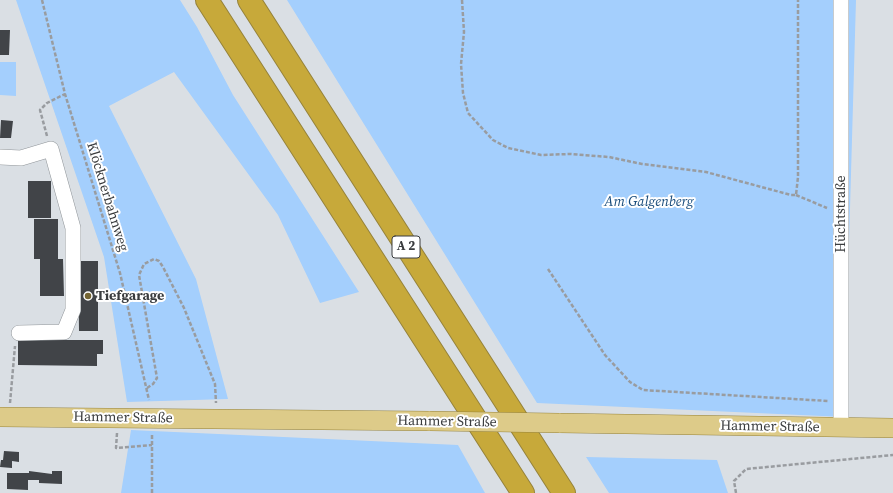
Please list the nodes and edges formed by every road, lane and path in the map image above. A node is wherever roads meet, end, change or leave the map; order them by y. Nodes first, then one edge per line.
1 (42, 0) edge
2 (207, 0) edge
3 (249, 0) edge
4 (462, 0) edge
5 (798, 0) edge
6 (841, 0) edge
7 (65, 94) junction
8 (51, 150) junction
9 (0, 157) edge
10 (796, 195) junction
11 (841, 214) junction
12 (548, 268) dead end
13 (19, 333) joint
14 (147, 388) junction
15 (149, 400) dead end
16 (841, 402) junction
17 (5, 417) edge
18 (218, 419) junction
19 (841, 428) junction
20 (893, 428) edge
21 (117, 432) dead end
22 (152, 435) dead end
23 (152, 444) junction
24 (893, 455) edge
25 (152, 493) edge
26 (523, 493) edge
27 (564, 493) edge
28 (736, 493) edge

1 - 7 path, Klöcknerbahnweg
2 - 26 highway, A 2
3 - 27 highway, A 2
4 - 10 path
5 - 10 path
6 - 11 street, Hüchtstraße
7 - 8 path
7 - 14 path, Klöcknerbahnweg
8 - 9 street
8 - 13 street
10 - 11 path
11 - 16 street, Hüchtstraße
12 - 16 path
13 - 17 path
14 - 15 path, Klöcknerbahnweg
14 - 18 path
16 - 19 street, Hüchtstraße
17 - 18 main road, Hammer Straße
18 - 19 main road, Hammer Straße, bridge
19 - 20 main road, Hammer Straße
21 - 23 path
22 - 23 path
23 - 25 path
24 - 28 path

